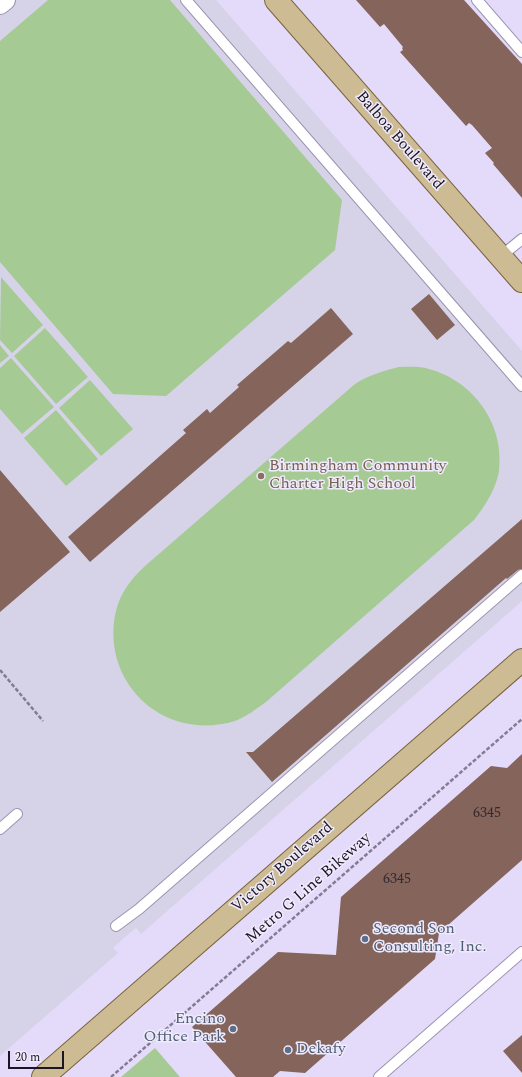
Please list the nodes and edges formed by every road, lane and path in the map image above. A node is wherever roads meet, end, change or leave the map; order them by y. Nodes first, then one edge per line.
1 (5, 0) edge
2 (186, 0) edge
3 (276, 0) edge
4 (477, 0) edge
5 (0, 4) edge
6 (522, 52) edge
7 (522, 239) edge
8 (500, 257) junction
9 (522, 281) edge
10 (522, 386) edge
11 (522, 575) edge
12 (522, 660) edge
13 (0, 670) edge
14 (522, 719) edge
15 (43, 721) dead end
16 (17, 814) dead end
17 (0, 829) edge
18 (116, 926) dead end
19 (522, 952) edge
20 (43, 1077) edge
21 (111, 1077) edge
22 (379, 1077) edge

1 - 5 street
2 - 10 lane
3 - 8 main road, Balboa Boulevard
4 - 6 lane
7 - 8 lane
8 - 9 main road, Balboa Boulevard
11 - 18 lane
12 - 20 main road, Victory Boulevard
13 - 15 path
14 - 21 path, Metro G Line Bikeway
16 - 17 lane
19 - 22 lane

